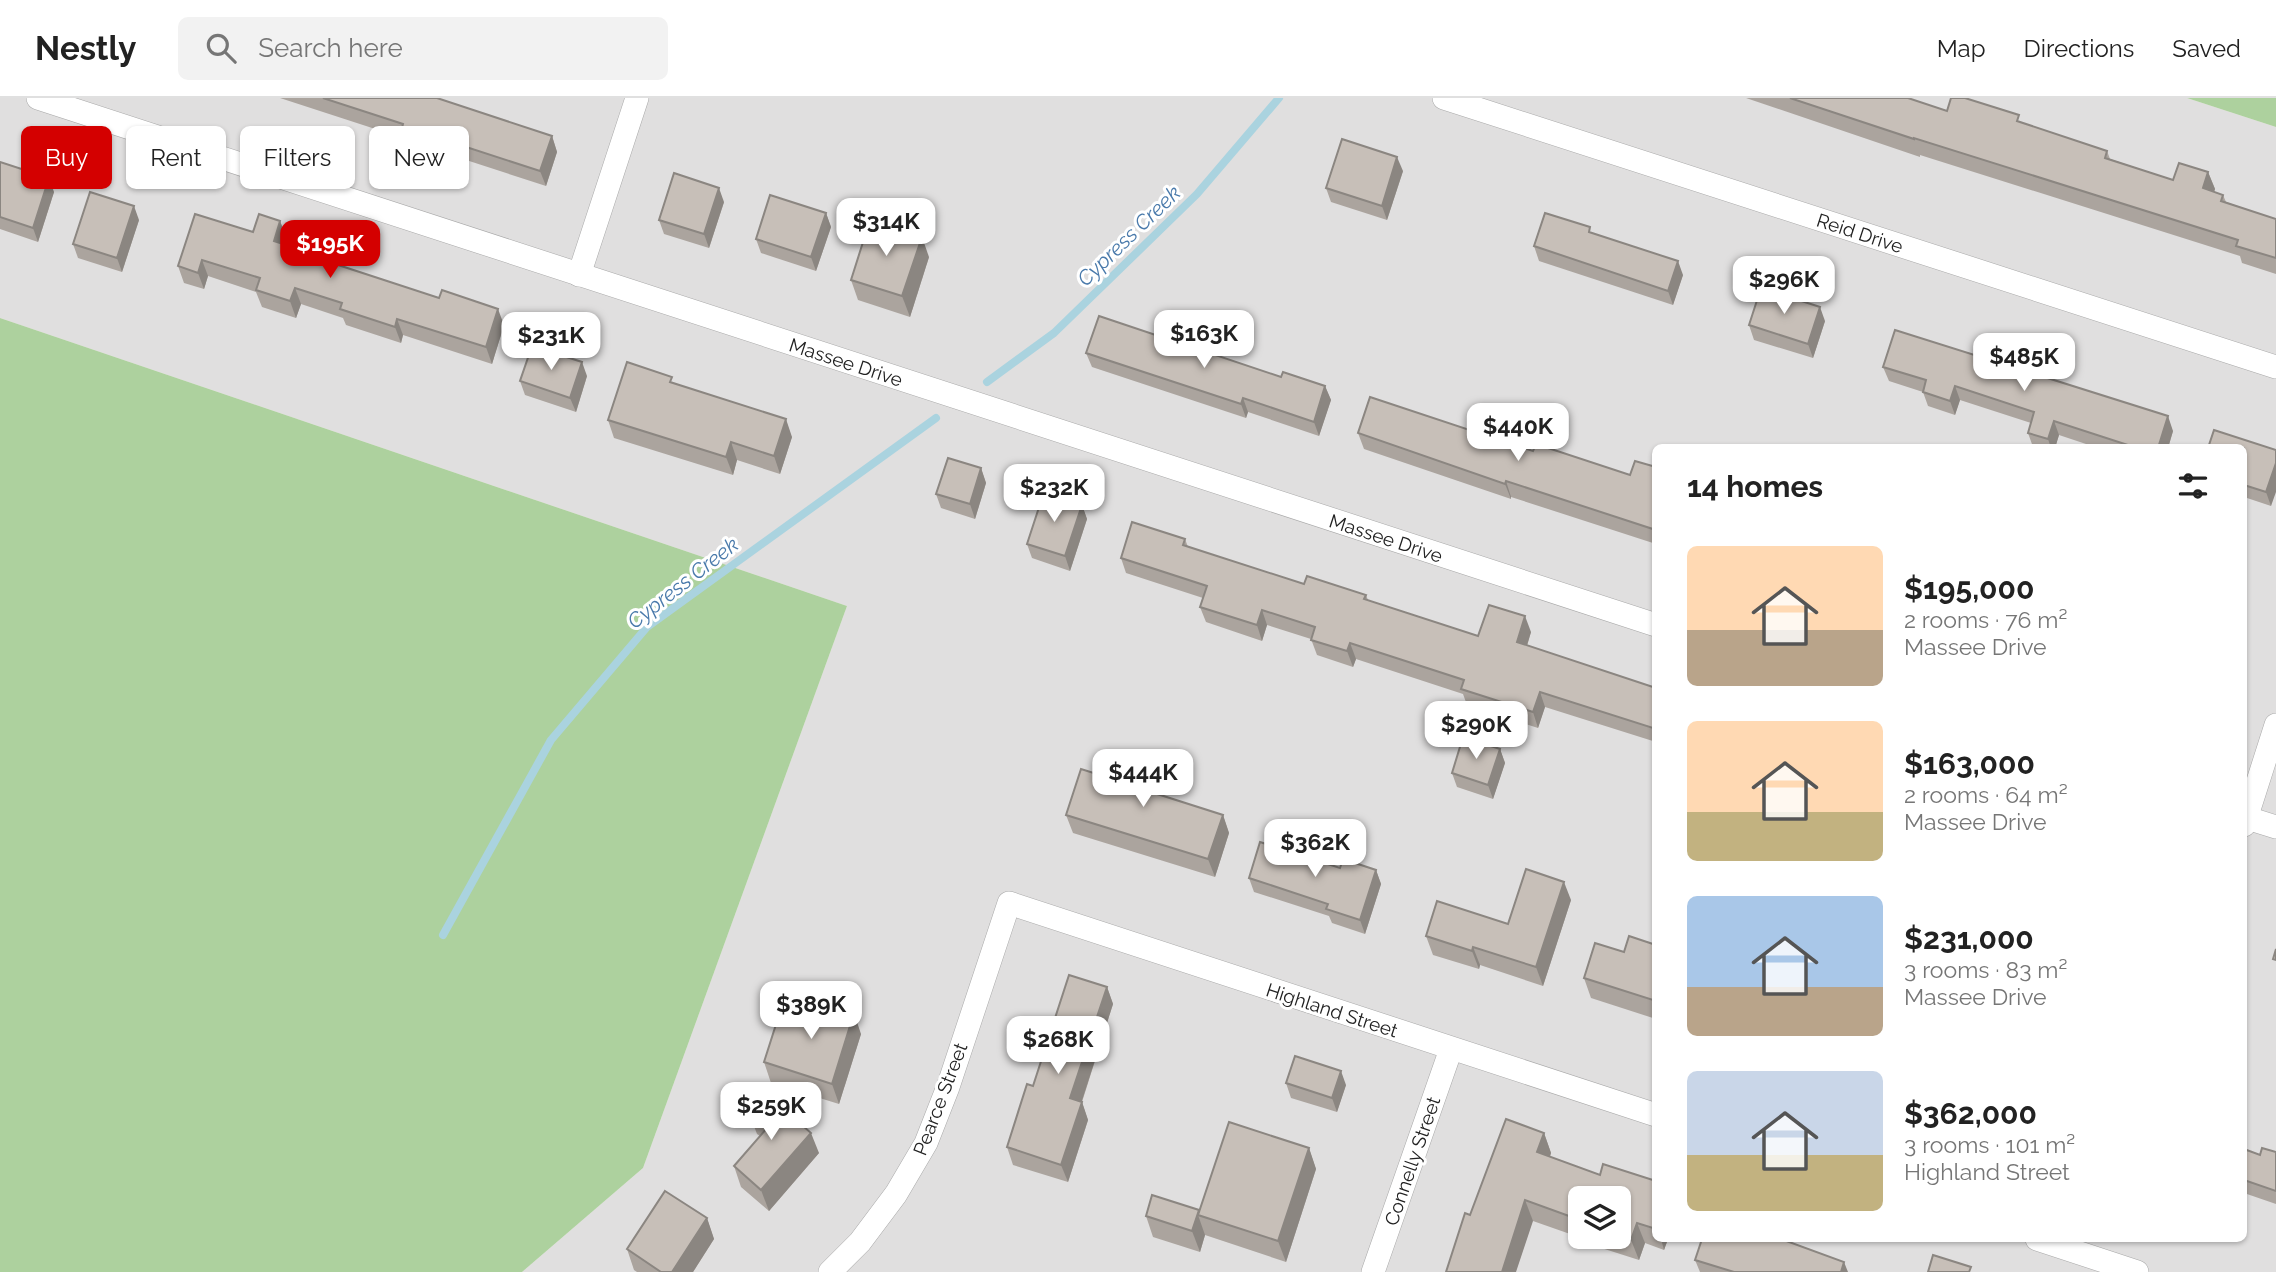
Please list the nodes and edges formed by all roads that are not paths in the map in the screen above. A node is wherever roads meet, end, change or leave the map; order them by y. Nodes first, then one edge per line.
1 (38, 98) edge
2 (637, 98) edge
3 (1444, 98) edge
4 (579, 275) junction
5 (2276, 367) edge
6 (1652, 624) edge
7 (2276, 725) edge
8 (2247, 811) edge
9 (2247, 821) edge
10 (2276, 827) edge
11 (1009, 903) joint
12 (1451, 1049) junction
13 (1652, 1114) edge
14 (2047, 1242) edge
15 (2091, 1256) edge
16 (830, 1272) edge
17 (1373, 1272) edge
18 (2137, 1272) edge

1 - 4 street, Massee Drive
2 - 4 street
3 - 5 street, Reid Drive
4 - 6 street, Massee Drive
7 - 8 street
9 - 10 street
11 - 12 street, Highland Street
11 - 16 street, Pearce Street
12 - 13 street, Highland Street
12 - 17 street, Connelly Street
14 - 15 street
15 - 18 street

